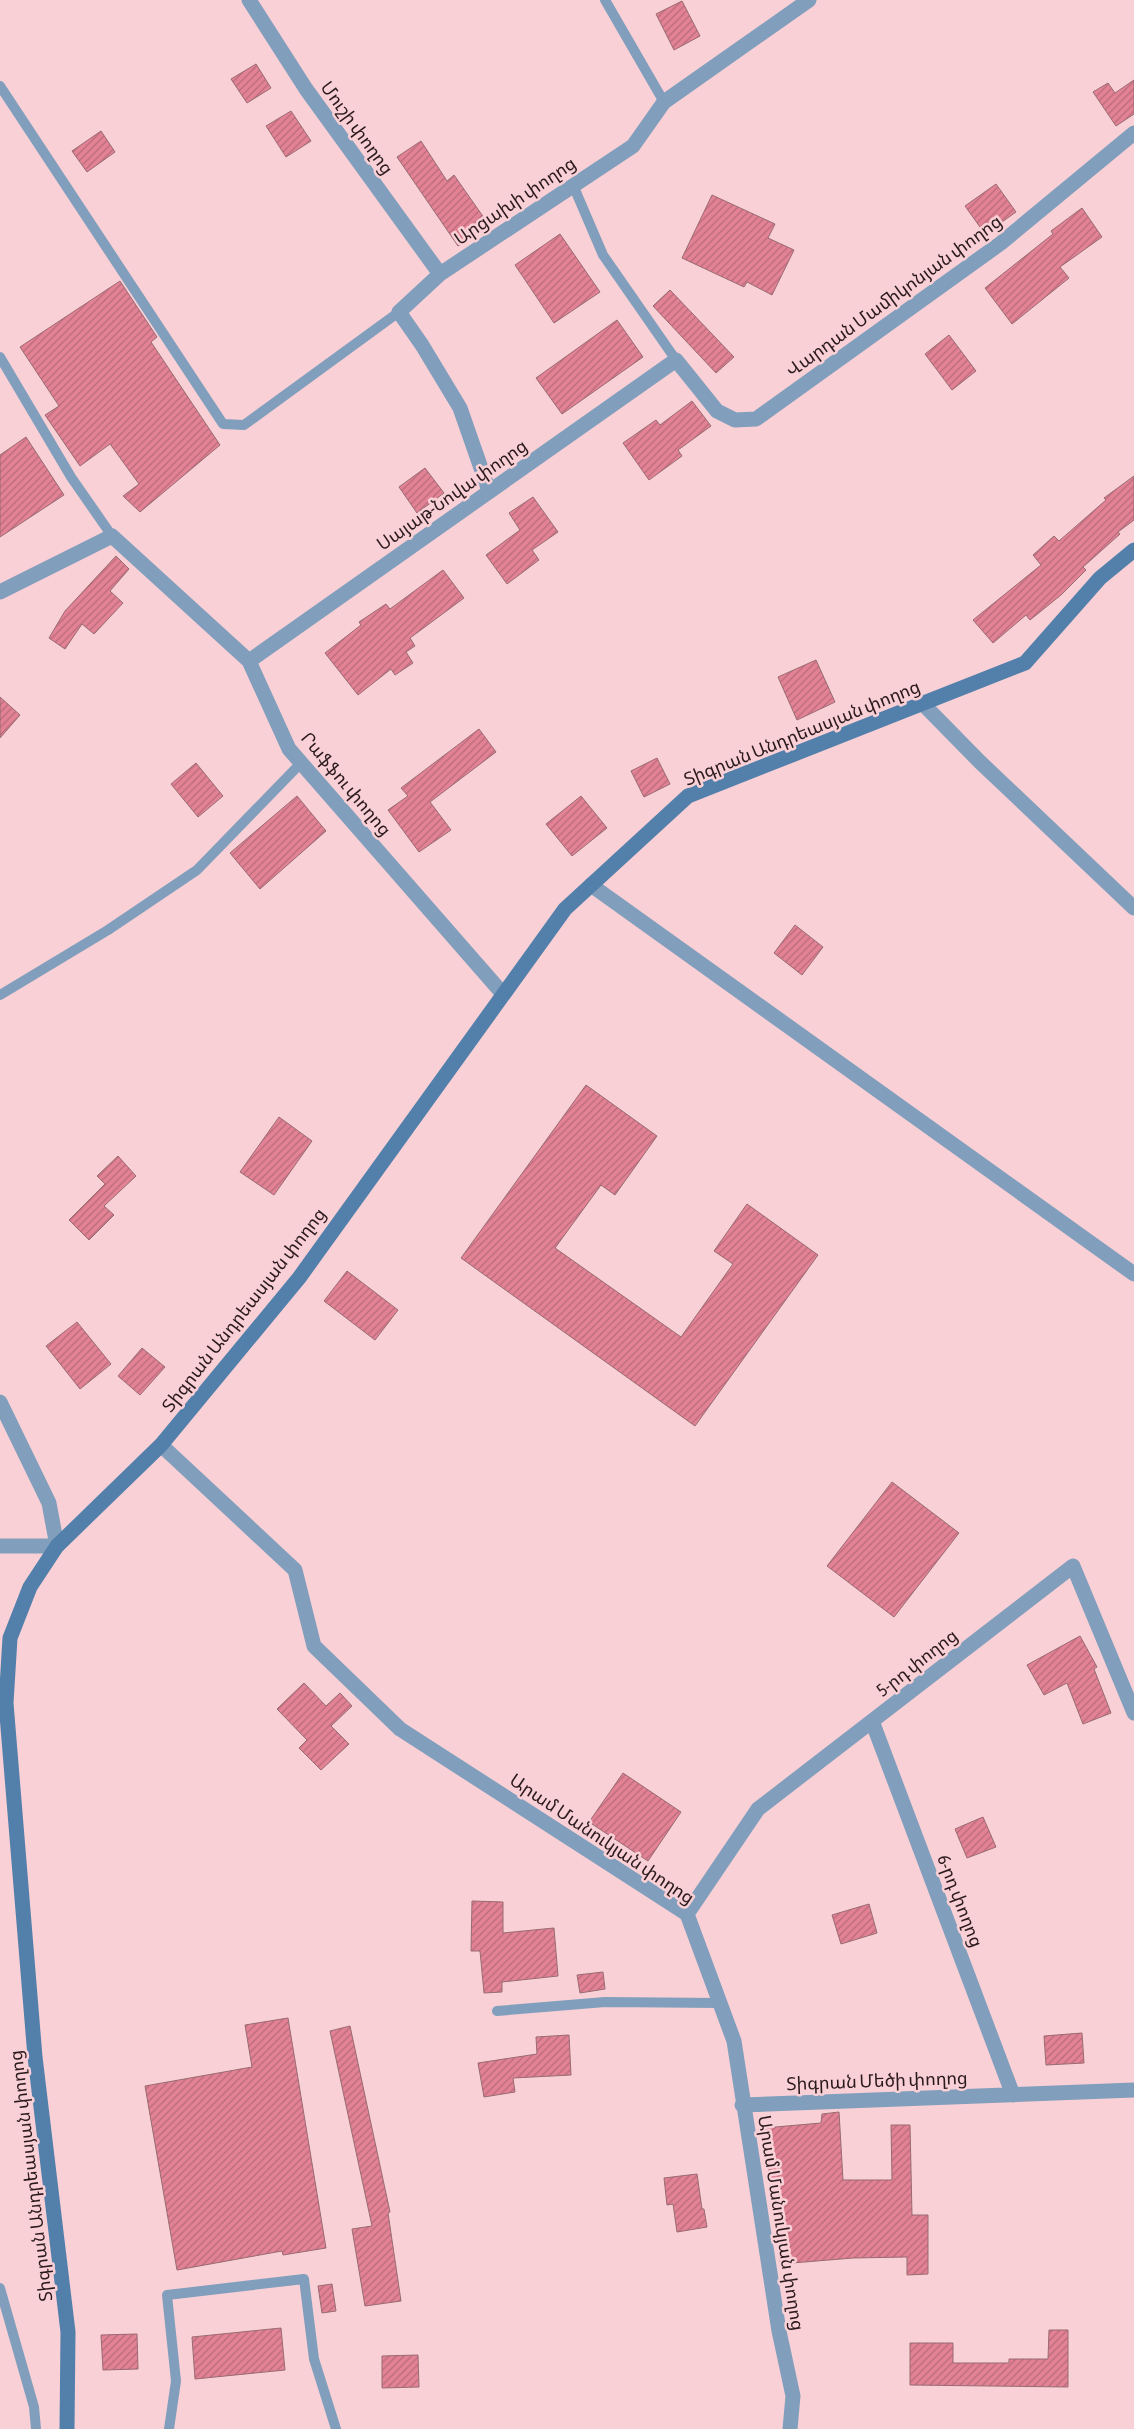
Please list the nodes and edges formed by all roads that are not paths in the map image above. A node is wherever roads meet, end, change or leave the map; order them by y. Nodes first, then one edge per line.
1 (249, 0) edge
2 (605, 0) edge
3 (809, 0) edge
4 (0, 86) edge
5 (664, 102) junction
6 (1134, 133) edge
7 (573, 185) junction
8 (440, 274) junction
9 (399, 312) junction
10 (0, 357) edge
11 (676, 360) junction
12 (489, 491) junction
13 (112, 536) junction
14 (1134, 550) edge
15 (0, 592) edge
16 (249, 661) junction
17 (924, 705) junction
18 (301, 763) junction
19 (591, 885) junction
20 (1134, 908) edge
21 (503, 994) junction
22 (0, 995) edge
23 (1134, 1274) edge
24 (0, 1402) edge
25 (161, 1445) junction
26 (0, 1546) edge
27 (56, 1546) junction
28 (1134, 1712) edge
29 (872, 1721) junction
30 (687, 1914) junction
31 (720, 2003) junction
32 (498, 2011) dead end
33 (1134, 2090) edge
34 (1014, 2095) junction
35 (742, 2104) junction
36 (0, 2288) edge
37 (36, 2429) edge
38 (67, 2429) edge
39 (169, 2429) edge
40 (336, 2429) edge
41 (790, 2429) edge

1 - 8 street, Մուշի փողոց
2 - 5 lane
3 - 5 street, Արցախի փողոց
4 - 9 lane
5 - 7 street, Արցախի փողոց
6 - 11 street, Վարդան Մամիկոնյան փողոց
7 - 8 street, Արցախի փողոց
7 - 11 lane
8 - 9 street, Արցախի փողոց
9 - 12 street
10 - 13 lane
11 - 12 street, Սայաթ-Նովա փողոց
12 - 16 street, Սայաթ-Նովա փողոց
13 - 15 street
13 - 16 street, Րաֆֆու փողոց
14 - 17 main road, Տիգրան Անդրեասյան փողոց
16 - 18 street, Րաֆֆու փողոց
17 - 19 main road, Տիգրան Անդրեասյան փողոց
17 - 20 street
18 - 21 street, Րաֆֆու փողոց
18 - 22 lane
19 - 21 main road, Տիգրան Անդրեասյան փողոց
19 - 23 street
21 - 25 main road, Տիգրան Անդրեասյան փողոց
24 - 27 street
25 - 27 main road, Տիգրան Անդրեասյան փողոց
25 - 30 street, Արամ Մանուկյան փողոց
26 - 27 street
27 - 38 main road, Տիգրան Անդրեասյան փողոց
28 - 29 street, 5-րդ փողոց
29 - 30 street, 5-րդ փողոց
29 - 34 street, 6-րդ փողոց
30 - 31 street, Արամ Մանուկյան փողոց
31 - 32 lane
31 - 35 street, Արամ Մանուկյան փողոց
33 - 34 street, Տիգրան Մեծի փողոց
34 - 35 street, Տիգրան Մեծի փողոց
35 - 41 street, Արամ Մանուկյան փողոց
36 - 37 lane
39 - 40 lane

